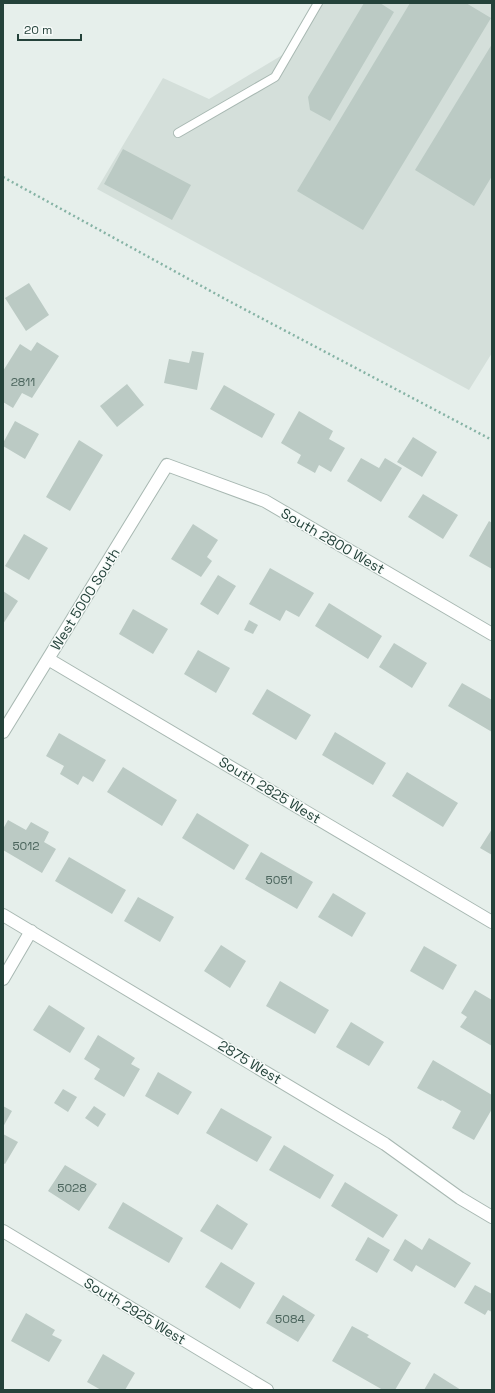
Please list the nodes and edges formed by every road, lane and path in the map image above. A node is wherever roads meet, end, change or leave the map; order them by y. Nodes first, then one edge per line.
1 (318, 3) edge
2 (178, 133) dead end
3 (3, 177) edge
4 (492, 440) edge
5 (167, 465) joint
6 (492, 634) edge
7 (48, 659) junction
8 (3, 732) edge
9 (3, 915) edge
10 (492, 922) edge
11 (31, 931) junction
12 (3, 979) edge
13 (492, 1217) edge
14 (3, 1232) edge
15 (267, 1390) edge

1 - 2 lane
3 - 4 path
5 - 6 street, South 2800 West
5 - 7 street, West 5000 South
7 - 8 street, West 5000 South
7 - 10 street, South 2825 West
9 - 11 street, 2875 West
11 - 12 street
11 - 13 street, 2875 West
14 - 15 street, South 2925 West

